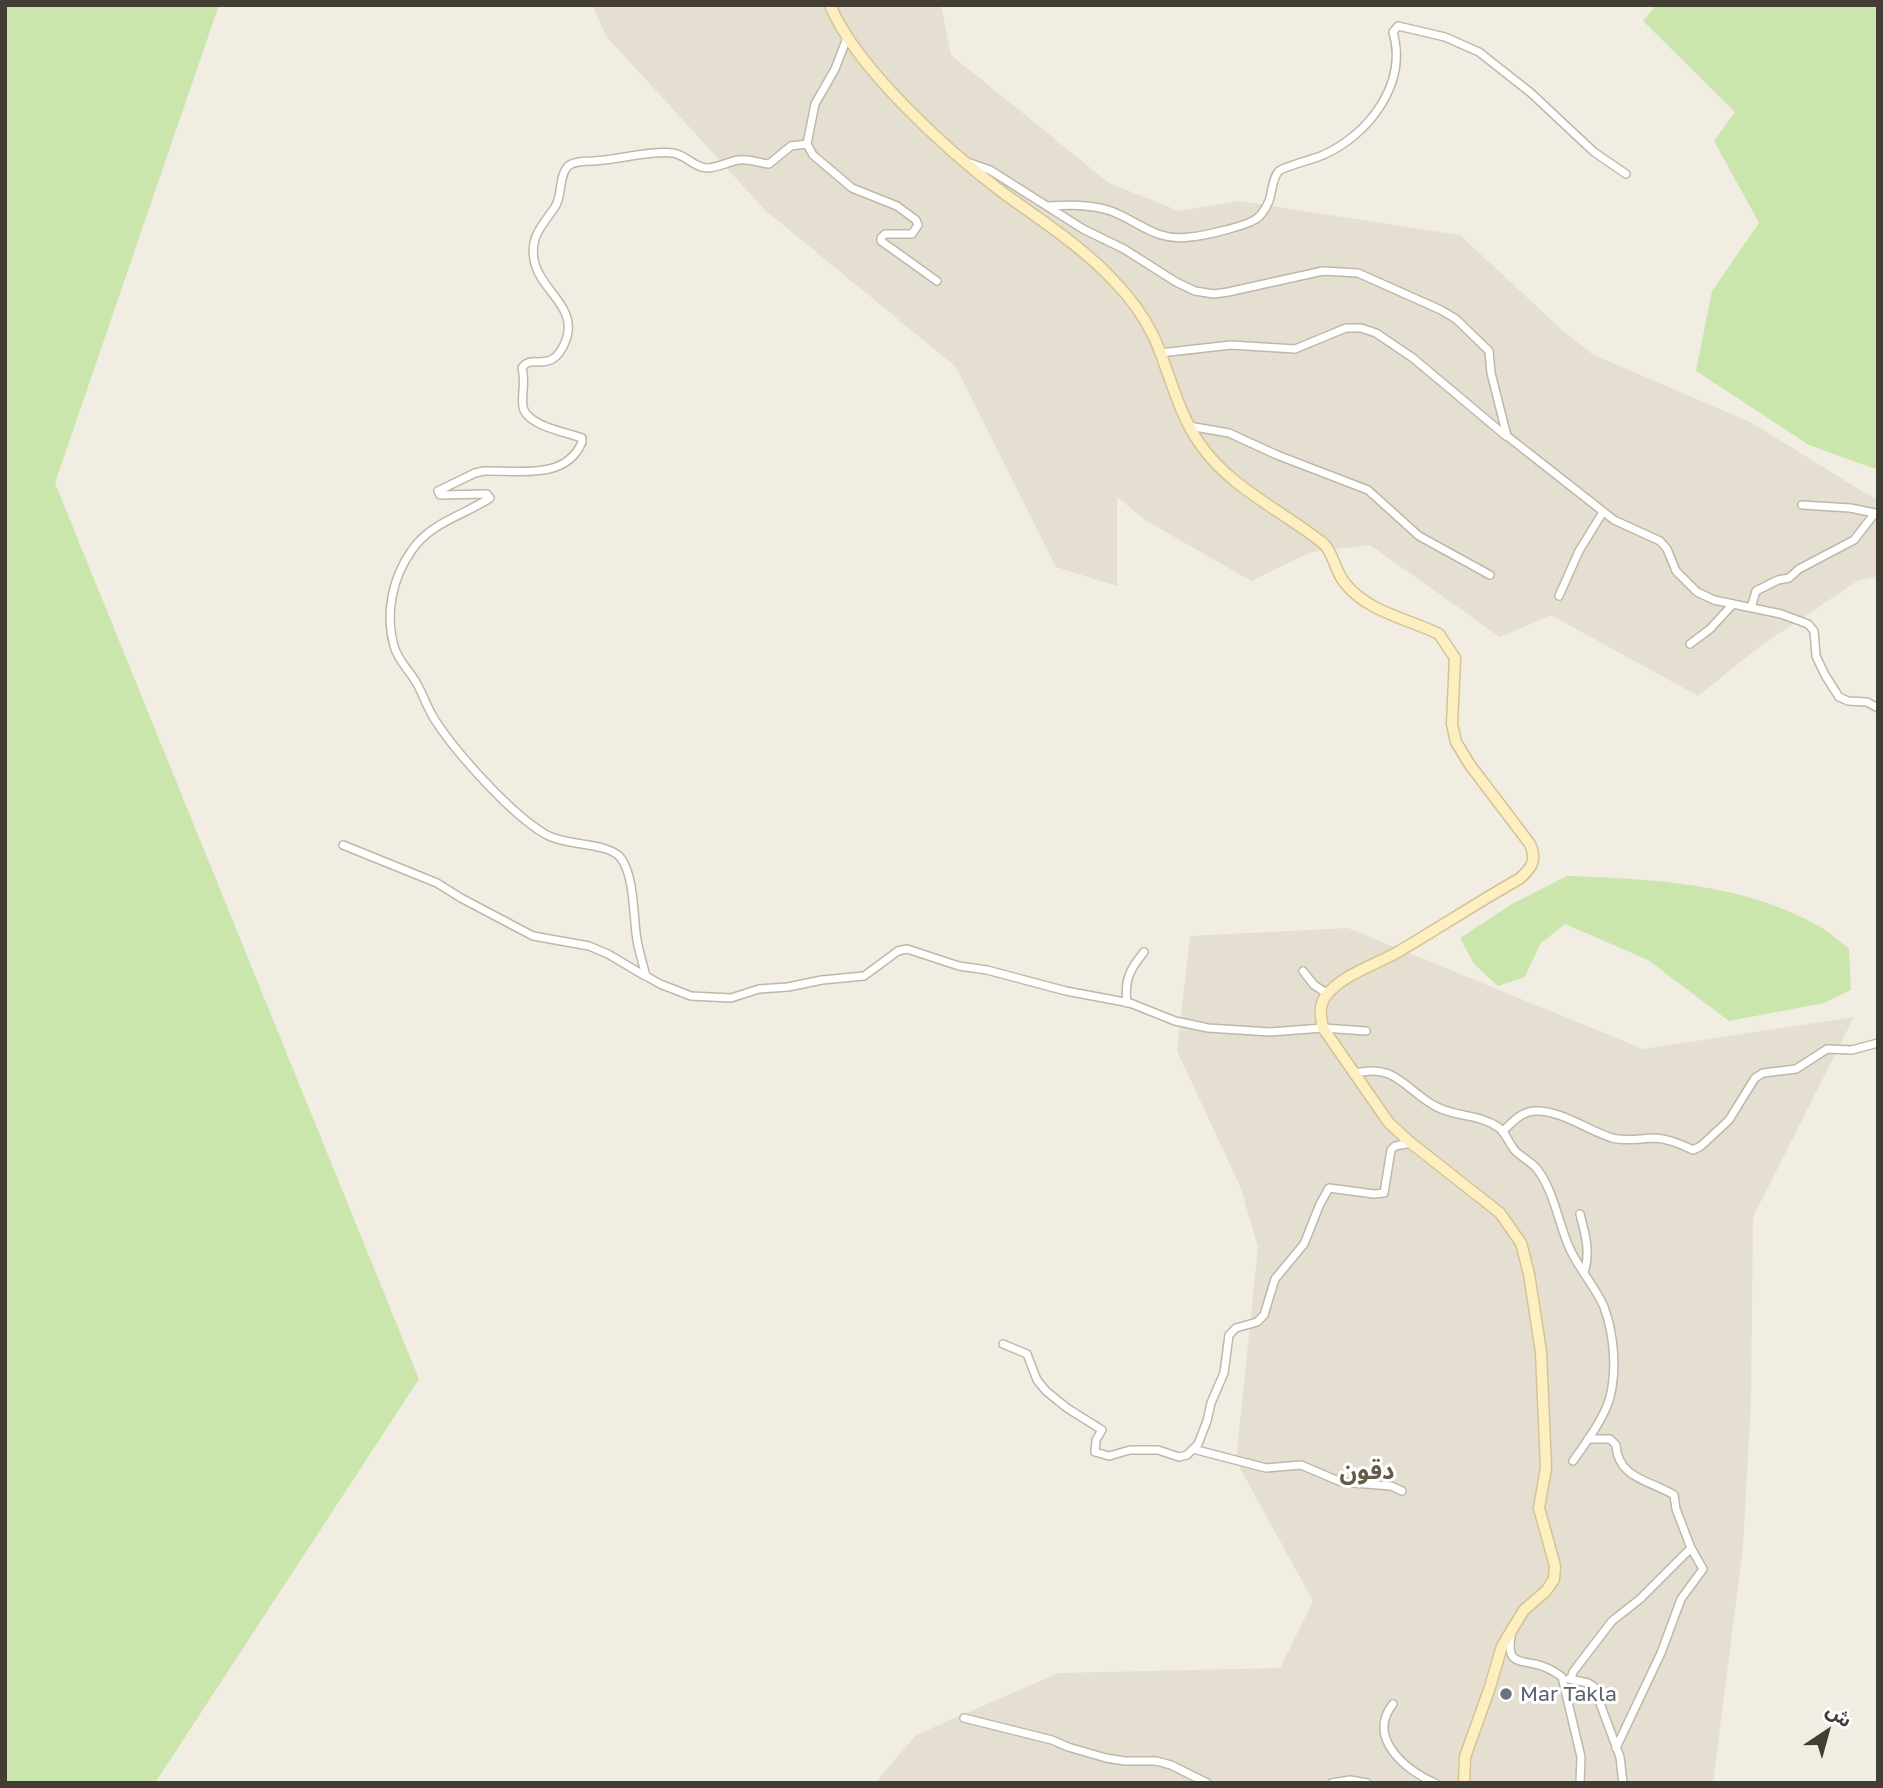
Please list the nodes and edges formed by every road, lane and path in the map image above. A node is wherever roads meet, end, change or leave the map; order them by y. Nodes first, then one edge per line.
1 (830, 5) edge
2 (847, 38) junction
3 (807, 144) junction
4 (963, 160) junction
5 (1626, 174) dead end
6 (1047, 206) junction
7 (937, 281) dead end
8 (1160, 353) junction
9 (1188, 425) junction
10 (1507, 436) junction
11 (1802, 505) dead end
12 (1603, 512) junction
13 (1877, 513) edge
14 (1490, 575) dead end
15 (1559, 596) dead end
16 (1733, 604) junction
17 (1751, 608) junction
18 (1690, 644) dead end
19 (1878, 708) edge
20 (342, 845) dead end
21 (1144, 952) dead end
22 (1303, 971) dead end
23 (646, 976) junction
24 (1328, 994) junction
25 (1127, 1003) junction
26 (1324, 1028) junction
27 (1366, 1031) dead end
28 (1878, 1043) edge
29 (1353, 1074) junction
30 (1503, 1131) junction
31 (1411, 1143) junction
32 (1580, 1214) dead end
33 (1584, 1272) junction
34 (1003, 1344) dead end
35 (1588, 1439) junction
36 (1194, 1449) junction
37 (1573, 1461) dead end
38 (1402, 1491) dead end
39 (1691, 1548) junction
40 (1512, 1628) junction
41 (1562, 1676) junction
42 (1571, 1679) junction
43 (1394, 1704) dead end
44 (964, 1718) dead end
45 (1616, 1748) junction
46 (1207, 1783) edge
47 (1332, 1783) edge
48 (1367, 1783) edge
49 (1434, 1783) edge
50 (1464, 1783) edge
51 (1580, 1783) edge
52 (1623, 1783) edge

1 - 2 main road
2 - 3 street
2 - 4 main road
3 - 7 street
3 - 23 street
4 - 6 street
4 - 8 main road
5 - 6 street
6 - 10 street
8 - 9 main road
8 - 10 street
9 - 14 street
9 - 24 main road
10 - 12 street
11 - 13 street
12 - 15 street
12 - 16 street
13 - 17 street
16 - 17 street
16 - 18 street
17 - 19 street
20 - 23 street
21 - 25 street
22 - 24 street
23 - 25 street
24 - 26 main road
25 - 26 street
26 - 27 street
26 - 29 main road
28 - 30 street
29 - 30 street
29 - 31 main road
30 - 33 street
31 - 36 street
31 - 40 main road
32 - 33 street
33 - 35 street
34 - 36 street
35 - 37 street
35 - 39 street
36 - 38 street
39 - 42 street
39 - 45 street
40 - 41 street
40 - 50 main road
41 - 42 street
41 - 51 street
42 - 45 street
43 - 49 street
44 - 46 street
45 - 52 street
47 - 48 street

